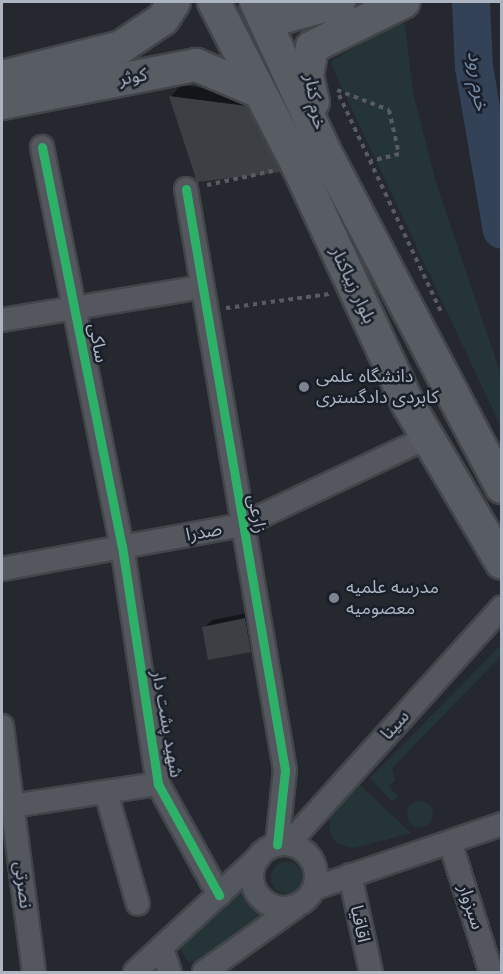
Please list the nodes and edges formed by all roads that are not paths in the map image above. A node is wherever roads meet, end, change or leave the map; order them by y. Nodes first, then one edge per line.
1 (174, 2) edge
2 (214, 2) edge
3 (257, 2) edge
4 (339, 2) edge
5 (403, 2) edge
6 (121, 47) junction
7 (2, 77) edge
8 (128, 78) junction
9 (260, 92) junction
10 (2, 103) edge
11 (42, 147) dead end
12 (324, 150) junction
13 (186, 189) road end
14 (202, 287) junction
15 (74, 308) junction
16 (2, 320) edge
17 (426, 438) junction
18 (501, 487) edge
19 (242, 525) junction
20 (122, 546) junction
21 (501, 563) edge
22 (2, 569) edge
23 (501, 607) edge
24 (2, 726) edge
25 (158, 784) junction
26 (106, 792) junction
27 (12, 807) junction
28 (501, 824) edge
29 (450, 842) junction
30 (282, 844) junction
31 (258, 858) junction
32 (350, 875) junction
33 (315, 888) junction
34 (219, 895) junction
35 (138, 904) dead end
36 (295, 907) junction
37 (162, 950) junction
38 (34, 972) edge
39 (135, 972) edge
40 (170, 972) edge
41 (204, 972) edge
42 (370, 972) edge
43 (491, 972) edge

1 - 6 main road, کوثر
2 - 9 main road, بلوار زیباکنار
3 - 4 main road
3 - 12 main road, بلوار زیباکنار
5 - 12 main road, خرم کنار
6 - 7 main road, کوثر
6 - 8 main road
8 - 9 main road, کوثر
8 - 10 main road, کوثر
9 - 17 main road, بلوار زیباکنار
11 - 15 street, ساکی
12 - 18 main road, بلوار زیباکنار
13 - 14 street, زارعی
14 - 15 street
14 - 19 street, زارعی
15 - 16 street
15 - 20 street, ساکی
17 - 19 street, صدرا
17 - 21 main road, بلوار زیباکنار
19 - 20 street, صدرا
19 - 30 street, زارعی
20 - 22 street, صدرا
20 - 25 street, شهید پشت دار
23 - 30 street, سینا
24 - 27 street, نصرتی
25 - 26 street
25 - 34 street, شهید پشت دار
26 - 27 street
26 - 35 street
27 - 38 street, نصرتی
28 - 29 street
29 - 32 street
29 - 43 street, سبزوار
30 - 31 street
30 - 33 street
31 - 34 street
31 - 36 street
32 - 33 street
32 - 42 street, اقاقیا
33 - 36 street
34 - 37 street
36 - 41 street
37 - 39 street
37 - 40 street

